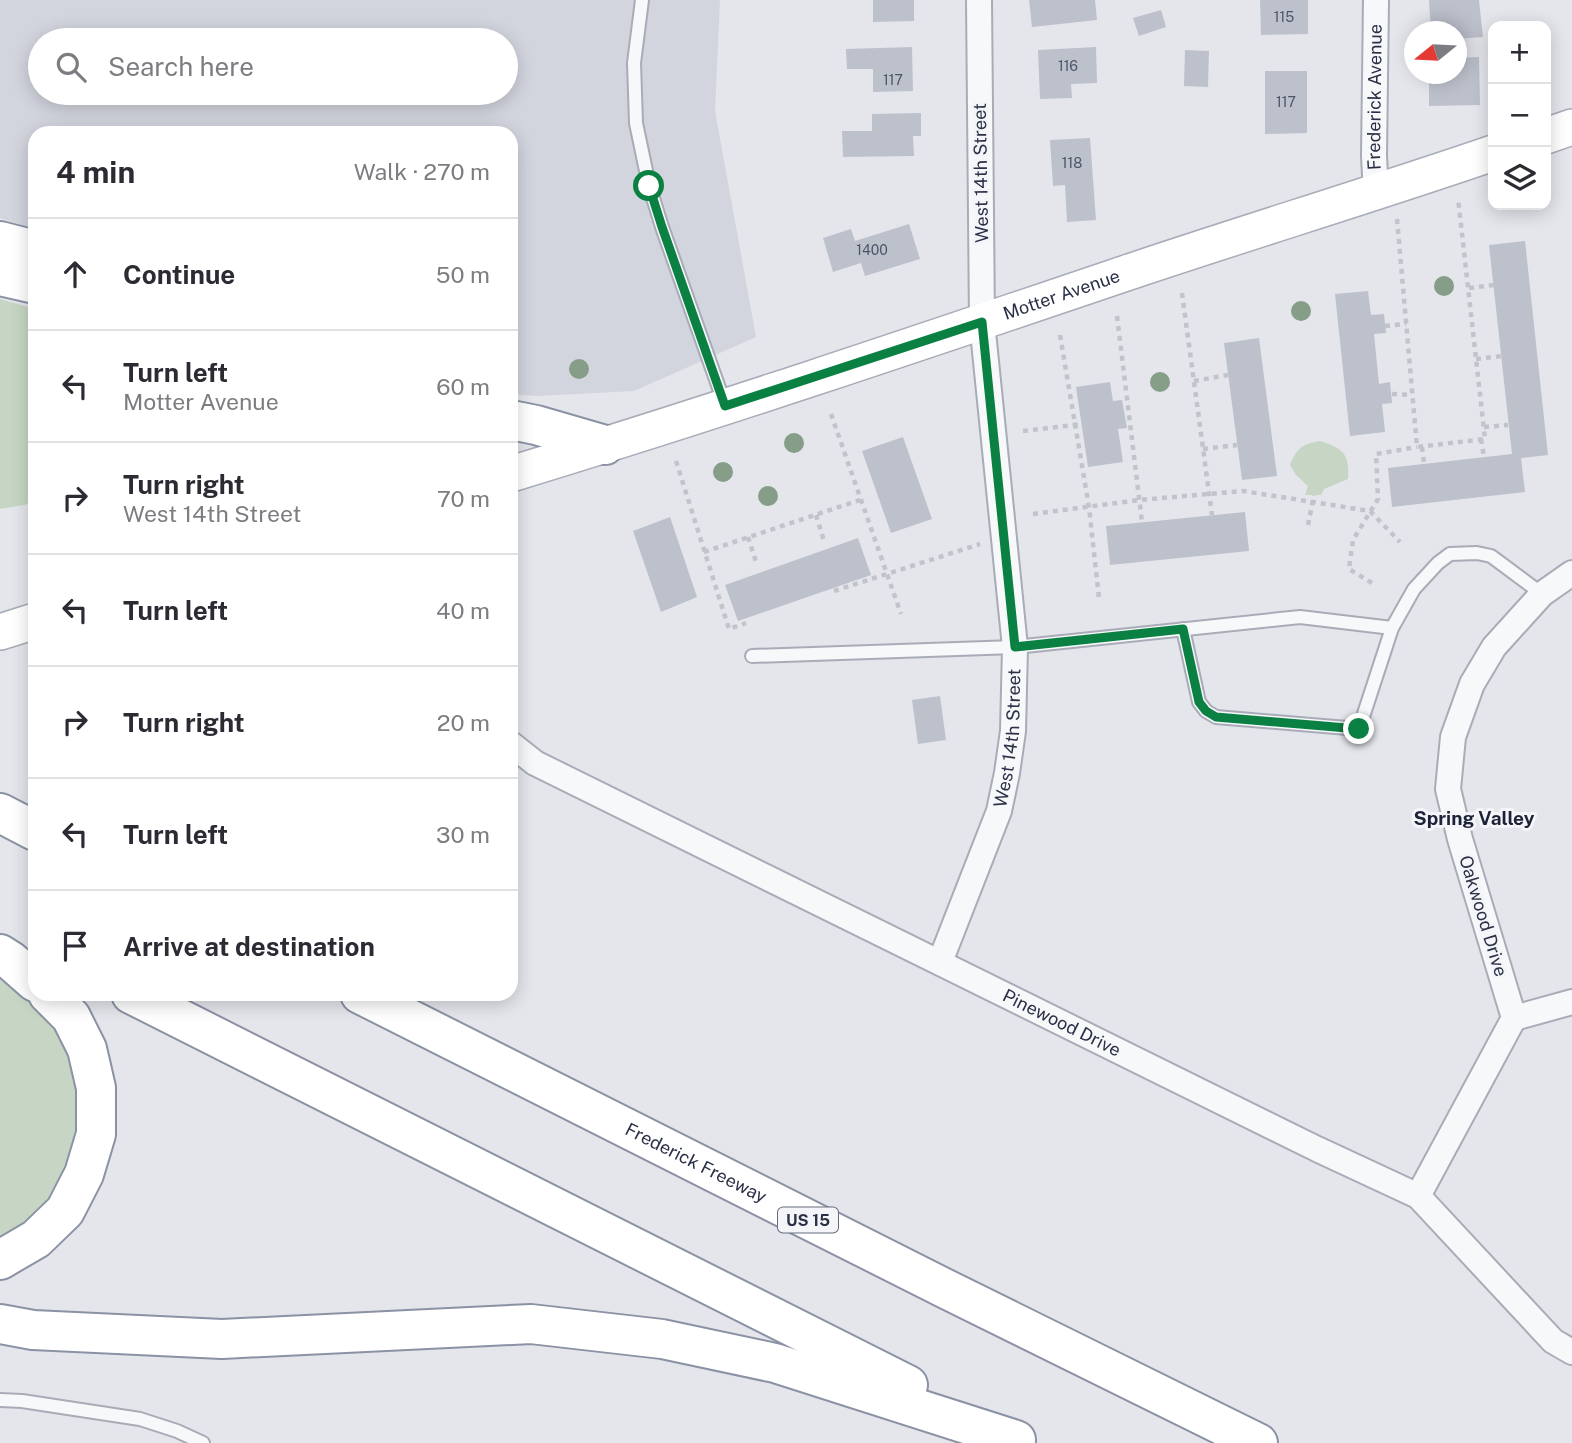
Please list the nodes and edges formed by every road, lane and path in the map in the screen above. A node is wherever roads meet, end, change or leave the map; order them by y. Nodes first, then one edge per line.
1 (642, 0) edge
2 (979, 0) edge
3 (1376, 0) edge
4 (1572, 127) edge
5 (1551, 134) edge
6 (1488, 156) edge
7 (1458, 198) dead end
8 (1387, 206) junction
9 (0, 241) edge
10 (28, 248) edge
11 (0, 276) edge
12 (28, 282) edge
13 (1494, 285) dead end
14 (1469, 288) junction
15 (1182, 293) dead end
16 (1117, 316) dead end
17 (982, 322) junction
18 (1406, 324) junction
19 (1385, 326) dead end
20 (1060, 335) dead end
21 (1502, 356) dead end
22 (1476, 359) junction
23 (1228, 375) dead end
24 (1194, 381) junction
25 (1392, 394) dead end
26 (1412, 394) junction
27 (725, 406) junction
28 (831, 414) dead end
29 (518, 421) edge
30 (1079, 425) junction
31 (1508, 425) dead end
32 (1484, 427) junction
33 (1023, 431) dead end
34 (1481, 439) junction
35 (605, 445) junction
36 (1237, 445) dead end
37 (1419, 447) junction
38 (1203, 449) junction
39 (1484, 457) dead end
40 (676, 461) dead end
41 (1424, 463) dead end
42 (518, 472) edge
43 (1209, 494) junction
44 (1313, 498) junction
45 (860, 500) junction
46 (1139, 500) junction
47 (1089, 507) junction
48 (1370, 511) junction
49 (1032, 514) dead end
50 (816, 515) junction
51 (1212, 515) dead end
52 (1142, 522) dead end
53 (1308, 525) dead end
54 (748, 537) junction
55 (824, 541) dead end
56 (1400, 542) dead end
57 (981, 543) dead end
58 (704, 552) junction
59 (757, 565) dead end
60 (1572, 573) edge
61 (886, 574) junction
62 (1372, 583) dead end
63 (834, 591) dead end
64 (1542, 594) junction
65 (1099, 598) dead end
66 (901, 614) dead end
67 (28, 623) edge
68 (746, 623) dead end
69 (1392, 628) junction
70 (1183, 629) junction
71 (0, 632) edge
72 (1015, 647) junction
73 (752, 656) dead end
74 (518, 750) edge
75 (0, 813) edge
76 (28, 827) edge
77 (0, 928) edge
78 (28, 942) edge
79 (0, 954) edge
80 (940, 962) junction
81 (28, 976) edge
82 (55, 1001) edge
83 (145, 1001) edge
84 (374, 1001) edge
85 (1572, 1002) edge
86 (1514, 1018) junction
87 (1418, 1196) junction
88 (0, 1260) edge
89 (0, 1324) edge
90 (1572, 1352) edge
91 (0, 1400) edge
92 (1019, 1441) edge
93 (203, 1443) edge
94 (1258, 1443) edge

1 - 27 lane
2 - 17 street, West 14th Street
3 - 8 street, Frederick Avenue
4 - 5 main road
6 - 8 main road, Motter Avenue
7 - 14 path
8 - 17 main road, Motter Avenue
8 - 18 path
9 - 10 highway
11 - 12 highway
13 - 14 path
14 - 22 path
15 - 24 path
16 - 46 path
17 - 27 main road, Motter Avenue
17 - 72 street, West 14th Street
18 - 19 path
18 - 26 path
20 - 30 path
21 - 22 path
22 - 32 path
23 - 24 path
24 - 38 path
25 - 26 path
26 - 37 path
27 - 35 main road, Motter Avenue
28 - 45 path
29 - 35 highway
30 - 33 path
30 - 47 path
31 - 32 path
32 - 34 path
34 - 37 path
34 - 39 path
35 - 42 main road, Motter Avenue
36 - 38 path
37 - 41 path
37 - 48 path
38 - 43 path
40 - 58 path
43 - 44 path
43 - 46 path
43 - 51 path
44 - 48 path
44 - 53 path
45 - 50 path
45 - 61 path
46 - 47 path
46 - 52 path
47 - 49 path
47 - 65 path
48 - 56 path
48 - 62 path
50 - 54 path
50 - 55 path
54 - 58 path
54 - 59 path
57 - 61 path
58 - 68 path
60 - 64 street, Oakwood Drive
61 - 63 path
61 - 66 path
64 - 69 lane
64 - 86 street, Oakwood Drive
67 - 71 main road
69 - 70 lane
69 - 70 lane
70 - 72 lane
72 - 73 lane
72 - 80 street, West 14th Street
74 - 80 street, Pinewood Drive
75 - 76 highway
77 - 78 highway
79 - 81 highway
80 - 87 street, Pinewood Drive
82 - 88 highway
83 - 92 highway
84 - 94 highway, Frederick Freeway / US 15
85 - 86 street
86 - 87 street
87 - 90 street, Pinewood Drive
89 - 92 highway
91 - 93 lane

